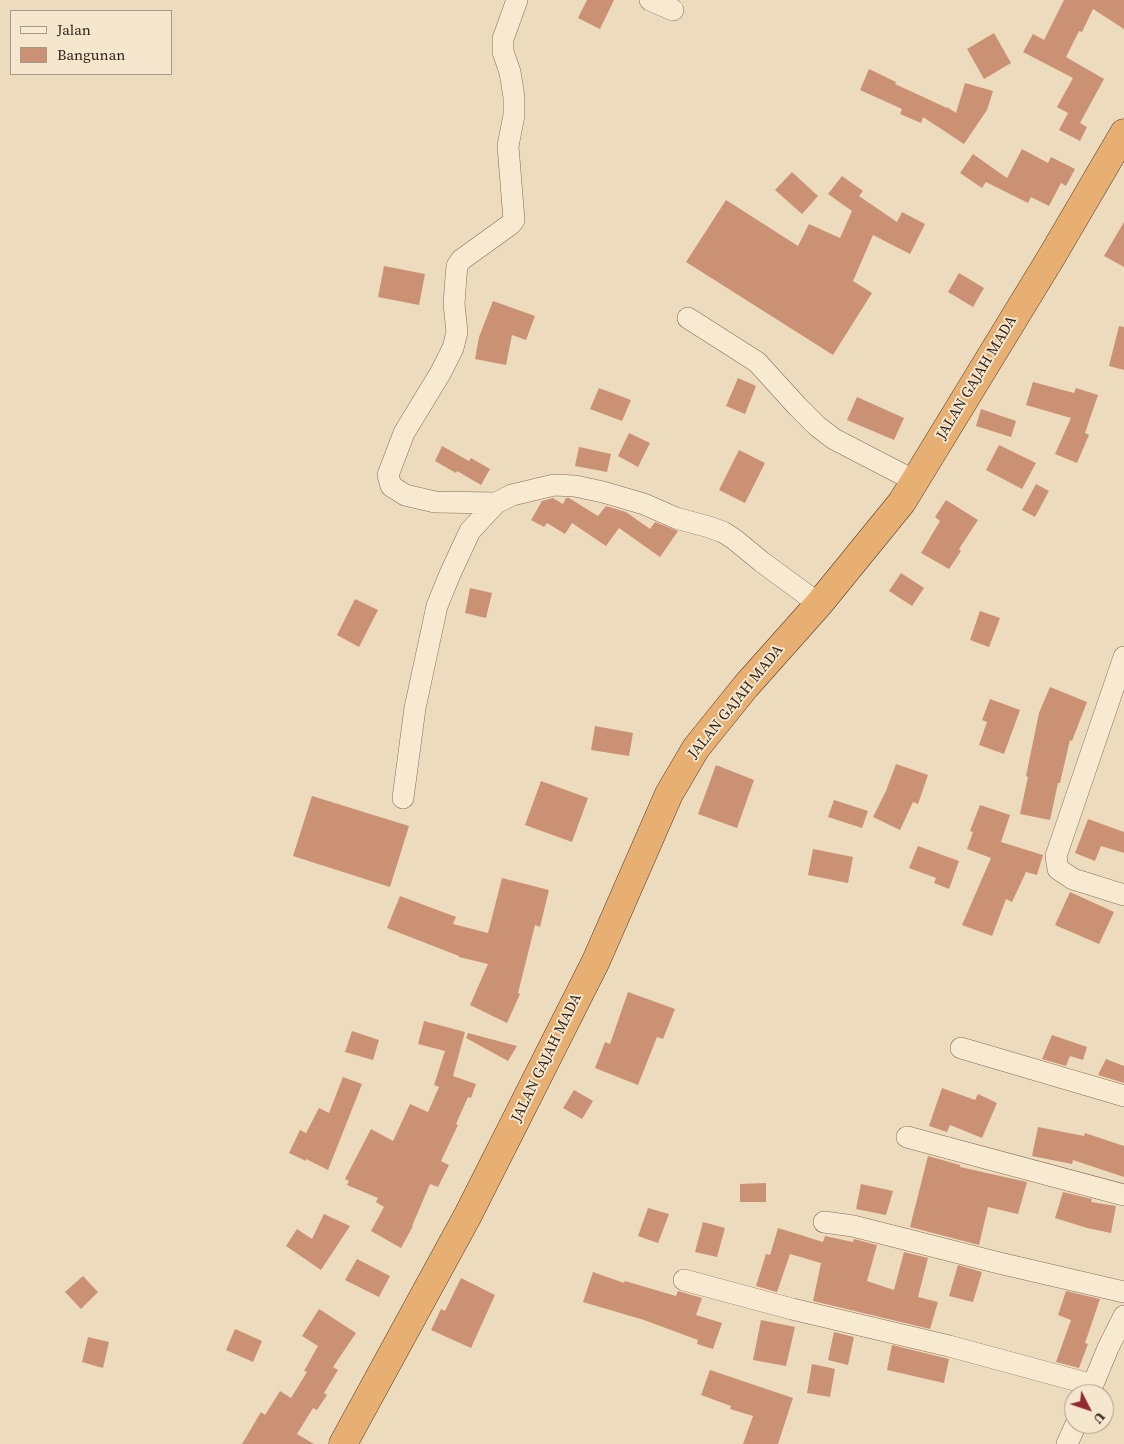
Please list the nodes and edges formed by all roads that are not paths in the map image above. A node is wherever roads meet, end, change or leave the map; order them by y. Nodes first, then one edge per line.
1 (518, 0) edge
2 (650, 0) edge
3 (673, 10) dead end
4 (1124, 133) edge
5 (688, 318) dead end
6 (915, 481) junction
7 (496, 503) junction
8 (819, 604) junction
9 (1124, 657) edge
10 (403, 798) dead end
11 (1124, 895) edge
12 (961, 1048) dead end
13 (1124, 1096) edge
14 (907, 1137) dead end
15 (1124, 1195) edge
16 (824, 1222) dead end
17 (684, 1280) dead end
18 (1124, 1292) edge
19 (1124, 1316) edge
20 (1116, 1349) edge
21 (1074, 1384) edge
22 (1094, 1384) edge
23 (343, 1444) edge

1 - 7 street
2 - 3 street
4 - 6 highway, JALAN GAJAH MADA
5 - 6 street
6 - 8 highway, JALAN GAJAH MADA
7 - 8 street
7 - 10 street
8 - 23 highway, JALAN GAJAH MADA
9 - 11 street
12 - 13 street
14 - 15 street
16 - 18 street
17 - 21 street
19 - 20 street
20 - 22 street

